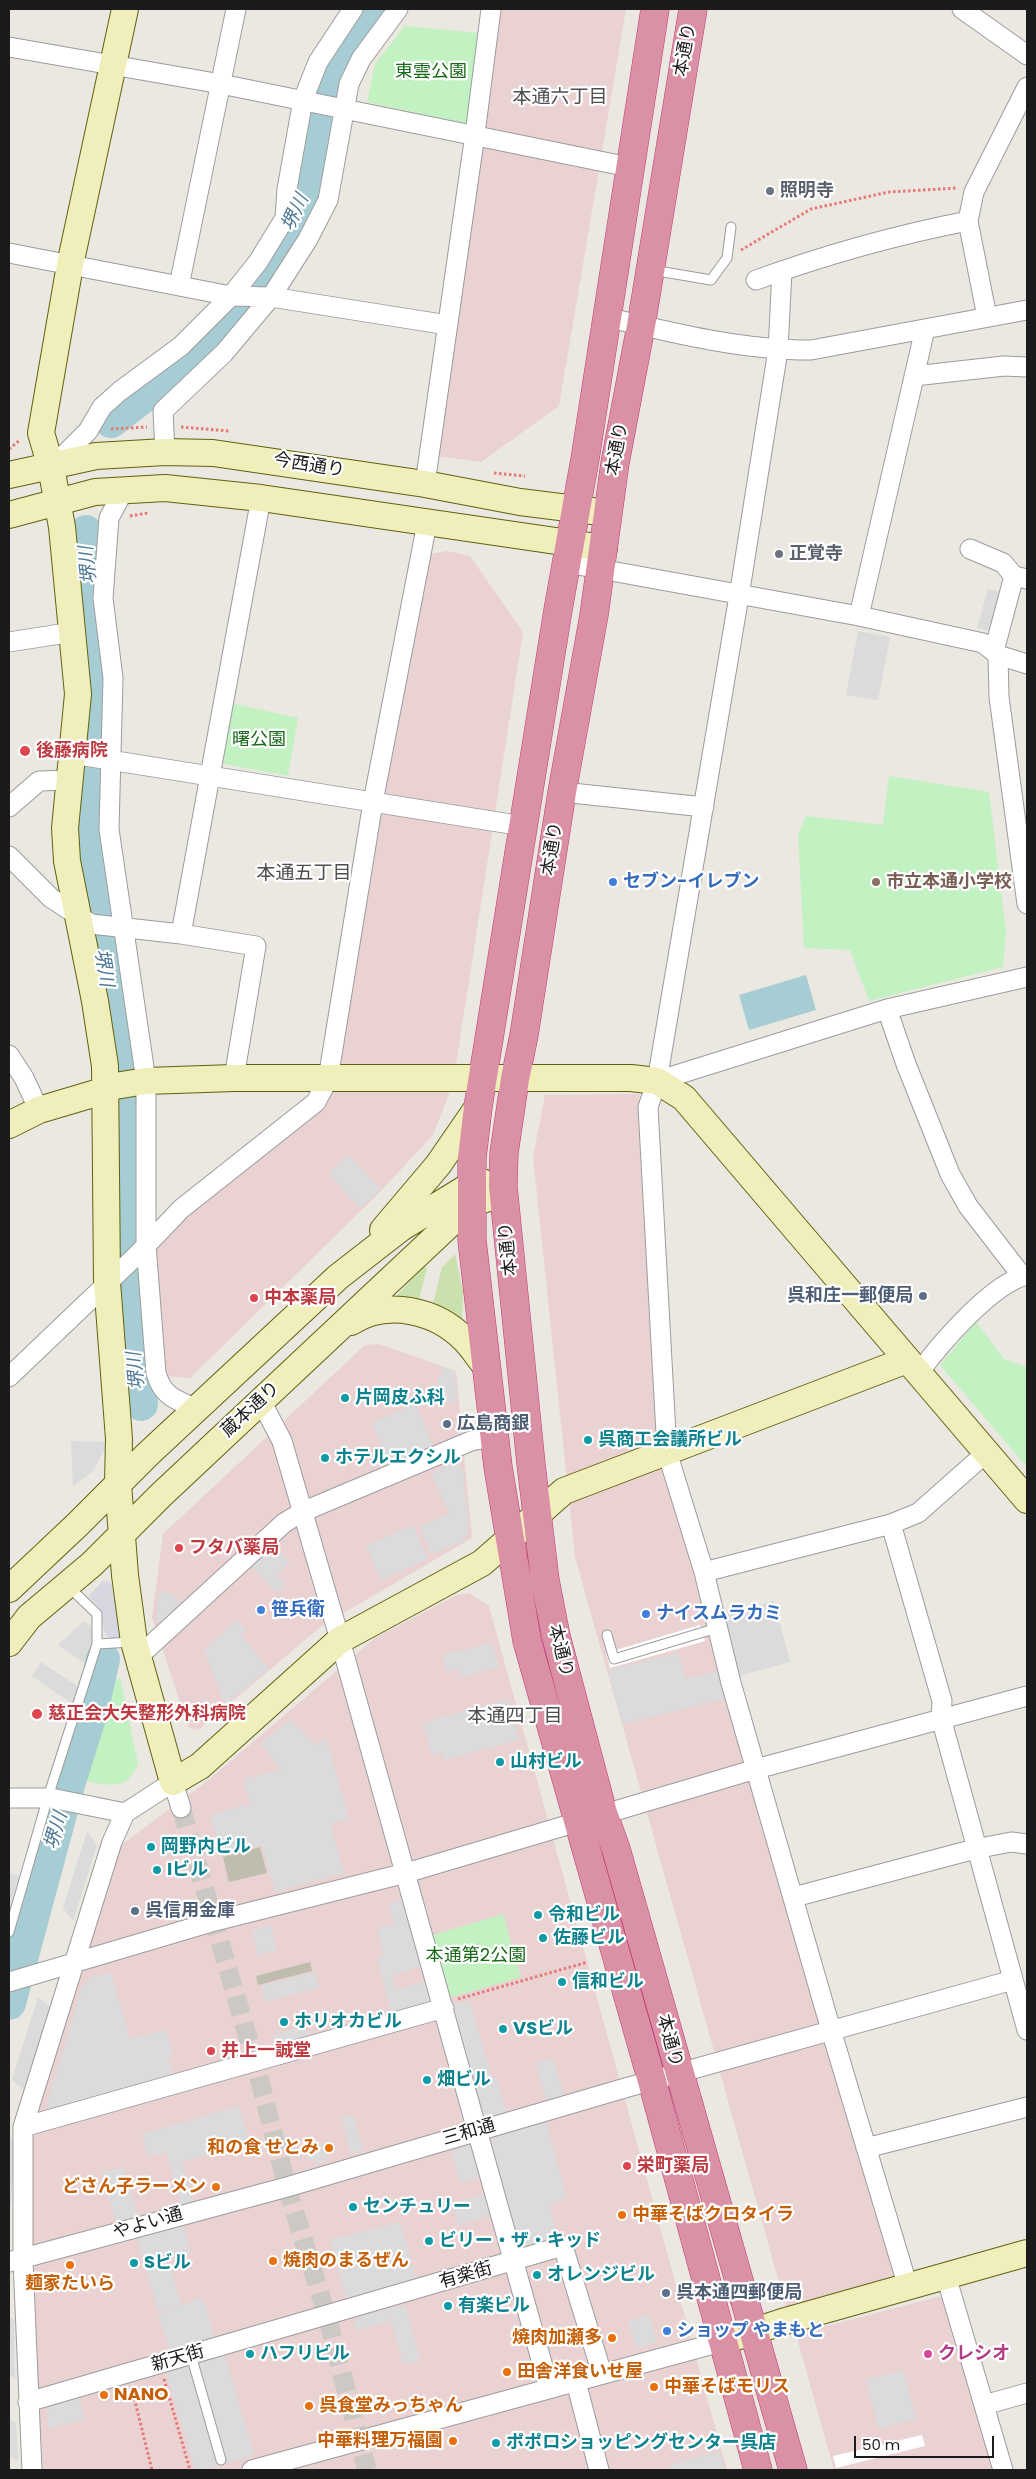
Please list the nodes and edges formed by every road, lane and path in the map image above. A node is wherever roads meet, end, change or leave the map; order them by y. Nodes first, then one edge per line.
1 (125, 9) edge
2 (236, 9) edge
3 (352, 9) edge
4 (398, 9) edge
5 (491, 9) edge
6 (655, 9) edge
7 (694, 9) edge
8 (962, 9) edge
9 (9, 47) edge
10 (1027, 55) edge
11 (113, 66) junction
12 (221, 84) junction
13 (1025, 95) edge
14 (309, 101) junction
15 (339, 107) junction
16 (475, 134) junction
17 (629, 167) junction
18 (974, 192) junction
19 (968, 221) junction
20 (731, 227) dead end
21 (9, 253) edge
22 (728, 258) junction
23 (70, 265) junction
24 (649, 270) junction
25 (782, 271) junction
26 (756, 280) dead end
27 (179, 286) junction
28 (236, 296) junction
29 (269, 297) junction
30 (1027, 310) edge
31 (606, 317) junction
32 (986, 317) junction
33 (448, 325) junction
34 (641, 326) junction
35 (924, 329) junction
36 (778, 350) junction
37 (1027, 367) edge
38 (914, 376) junction
39 (165, 452) junction
40 (51, 468) junction
41 (9, 475) edge
42 (425, 484) junction
43 (124, 490) junction
44 (261, 498) junction
45 (57, 502) junction
46 (576, 509) junction
47 (608, 513) junction
48 (9, 515) edge
49 (427, 522) junction
50 (970, 549) dead end
51 (569, 553) junction
52 (602, 559) junction
53 (1020, 577) edge
54 (739, 596) junction
55 (859, 616) junction
56 (73, 632) junction
57 (9, 642) edge
58 (996, 653) junction
59 (1027, 664) edge
60 (92, 757) junction
61 (209, 775) junction
62 (69, 780) junction
63 (1020, 787) edge
64 (562, 792) junction
65 (373, 802) junction
66 (9, 806) edge
67 (704, 807) junction
68 (523, 826) junction
69 (9, 856) edge
70 (1024, 865) edge
71 (1027, 904) edge
72 (85, 921) junction
73 (120, 928) junction
74 (181, 934) junction
75 (1027, 977) edge
76 (887, 1009) junction
77 (9, 1055) edge
78 (234, 1078) junction
79 (328, 1079) junction
80 (484, 1079) junction
81 (515, 1079) junction
82 (657, 1082) junction
83 (126, 1085) junction
84 (478, 1107) junction
85 (39, 1110) junction
86 (9, 1125) edge
87 (503, 1184) junction
88 (471, 1195) junction
89 (143, 1249) junction
90 (1025, 1276) edge
91 (338, 1277) junction
92 (111, 1279) junction
93 (329, 1336) junction
94 (485, 1365) junction
95 (913, 1367) junction
96 (9, 1377) edge
97 (261, 1401) junction
98 (196, 1409) junction
99 (494, 1437) junction
100 (667, 1452) junction
101 (986, 1452) junction
102 (118, 1484) junction
103 (1027, 1500) edge
104 (302, 1512) junction
105 (536, 1516) junction
106 (891, 1524) junction
107 (123, 1533) junction
108 (510, 1540) junction
109 (704, 1572) junction
110 (67, 1585) junction
111 (9, 1589) edge
112 (710, 1630) junction
113 (607, 1635) dead end
114 (340, 1640) junction
115 (9, 1642) edge
116 (97, 1644) junction
117 (136, 1649) junction
118 (1027, 1696) edge
119 (940, 1718) junction
120 (756, 1769) junction
121 (173, 1782) junction
122 (9, 1798) edge
123 (49, 1798) junction
124 (181, 1808) tunnel mouth
125 (125, 1813) junction
126 (603, 1813) junction
127 (576, 1821) junction
128 (1027, 1844) edge
129 (975, 1848) junction
130 (406, 1873) junction
131 (794, 1897) junction
132 (9, 1932) edge
133 (588, 1962) dead end
134 (72, 1965) junction
135 (1013, 1980) junction
136 (9, 1982) edge
137 (443, 2005) junction
138 (831, 2030) junction
139 (1027, 2030) edge
140 (678, 2073) junction
141 (652, 2081) junction
142 (1027, 2106) edge
143 (23, 2127) junction
144 (478, 2130) junction
145 (866, 2148) junction
146 (288, 2186) joint
147 (1027, 2253) edge
148 (16, 2261) edge
149 (515, 2262) junction
150 (946, 2276) junction
151 (908, 2287) junction
152 (327, 2316) joint
153 (752, 2332) junction
154 (724, 2341) junction
155 (191, 2356) junction
156 (160, 2364) junction
157 (128, 2374) junction
158 (602, 2374) junction
159 (576, 2382) junction
160 (549, 2388) junction
161 (1027, 2393) edge
162 (28, 2402) junction
163 (984, 2405) junction
164 (220, 2460) dead end
165 (32, 2470) edge
166 (152, 2470) edge
167 (190, 2470) edge
168 (252, 2470) edge
169 (599, 2470) edge
170 (758, 2470) edge
171 (792, 2470) edge
172 (1003, 2470) edge

1 - 11 street
2 - 12 street
3 - 14 street
4 - 15 street
5 - 16 street
6 - 17 highway, 本通り
7 - 24 highway, 本通り
8 - 10 street
9 - 11 street
11 - 12 street
11 - 23 street
12 - 14 street
12 - 27 street
13 - 18 street
14 - 15 street
14 - 28 street
15 - 16 street
15 - 29 street
16 - 17 street
16 - 33 street
17 - 31 highway, 本通り
18 - 19 street
18 - 22 path
19 - 25 street
19 - 32 street
20 - 22 lane
21 - 23 street
22 - 24 lane
23 - 27 street
23 - 40 street
24 - 34 highway, 本通り
25 - 26 street
25 - 36 street
27 - 28 street
28 - 29 street
28 - 40 street
29 - 33 street
29 - 39 street
30 - 32 street
31 - 34 street
31 - 46 highway, 本通り
32 - 35 street
33 - 42 street
34 - 36 street
34 - 47 highway, 本通り
35 - 36 street
35 - 38 street
36 - 54 street
37 - 38 street
38 - 55 street
39 - 40 street, 今西通り
39 - 42 street, 今西通り
40 - 41 street, 今西通り
40 - 45 street
42 - 46 street, 今西通り
43 - 44 street
43 - 45 street
43 - 60 street
44 - 49 street
44 - 61 street
45 - 48 street
45 - 56 street
46 - 47 street, 今西通り
46 - 51 highway, 本通り
47 - 52 highway, 本通り
49 - 51 street
49 - 65 street
50 - 53 street
51 - 52 street
51 - 68 highway, 本通り
52 - 54 street
52 - 64 highway, 本通り
53 - 58 street
54 - 55 street
54 - 67 street
55 - 58 street
56 - 57 street
56 - 60 street
58 - 59 street
58 - 63 street
60 - 61 street
60 - 62 street
60 - 73 street
61 - 65 street
61 - 74 street
62 - 66 street
62 - 72 street
63 - 70 street
64 - 67 street
64 - 81 highway, 本通り
65 - 68 street
65 - 79 street
67 - 82 street
68 - 80 highway, 本通り
69 - 72 street
70 - 71 street
72 - 73 street
72 - 83 street
73 - 74 street
73 - 83 street
74 - 78 street
75 - 76 street
76 - 82 street
76 - 90 street
77 - 85 street
78 - 79 street
78 - 83 street
79 - 80 street
79 - 89 street
80 - 81 street
80 - 84 highway, 本通り
81 - 82 street
81 - 87 highway, 本通り
82 - 95 street
82 - 100 street
83 - 85 street
83 - 89 street
83 - 92 street
84 - 88 highway, 本通り
84 - 91 street
85 - 86 street
87 - 88 street, 蔵本通り
87 - 105 highway, 本通り
88 - 91 street, 蔵本通り
88 - 93 street, 蔵本通り
88 - 94 highway, 本通り
89 - 92 street
89 - 98 street
90 - 95 street
91 - 98 street, 蔵本通り
92 - 96 street
92 - 102 street
93 - 94 street
93 - 97 street, 蔵本通り
94 - 99 highway, 本通り
95 - 100 street
95 - 101 street
97 - 104 street
97 - 107 street, 蔵本通り
98 - 102 street, 蔵本通り
99 - 104 street
99 - 108 highway, 本通り
100 - 105 street
100 - 109 street
101 - 103 street
101 - 106 street
102 - 107 street
102 - 111 street, 蔵本通り
104 - 114 street
104 - 117 street
105 - 108 street
105 - 126 highway, 本通り
106 - 109 street
106 - 119 street
107 - 110 street, 蔵本通り
107 - 117 street
108 - 114 street
108 - 127 highway, 本通り
109 - 112 street
110 - 115 street, 蔵本通り
110 - 116 lane
112 - 113 lane
112 - 120 street
114 - 121 street
114 - 130 street
116 - 117 lane
116 - 123 lane
117 - 121 street
118 - 119 street
119 - 120 street
119 - 129 street
120 - 126 street
120 - 131 street
121 - 124 street
121 - 125 street
122 - 123 street
123 - 125 street
123 - 132 lane
125 - 134 street
126 - 127 street
126 - 140 highway, 本通り
127 - 130 street
127 - 141 highway, 本通り
128 - 129 street
129 - 131 street
129 - 135 street
130 - 134 street
130 - 137 street
131 - 138 street
133 - 137 path
134 - 136 street
134 - 143 street
135 - 138 street, 三和通
135 - 139 street
137 - 143 street
137 - 144 street
138 - 140 street, 三和通
138 - 145 street
140 - 141 street, 三和通
140 - 153 highway, 本通り
141 - 144 street, 三和通
141 - 154 highway, 本通り
142 - 145 street
143 - 148 street
144 - 146 street, 三和通
144 - 149 street
145 - 151 street
146 - 148 street, やよい通
147 - 150 street
148 - 162 street
149 - 152 street, 有楽街
149 - 158 street, 有楽街
149 - 160 street
150 - 151 street
150 - 163 street
151 - 153 street
152 - 155 street, 新天街
153 - 154 street
153 - 171 highway, 本通り
154 - 158 street
154 - 170 highway, 本通り
155 - 156 street, 新天街
155 - 164 lane
156 - 157 street, 新天街
156 - 167 path
157 - 162 street, 新天街
157 - 166 path
158 - 159 street
159 - 160 street
159 - 169 street
160 - 168 street
161 - 163 street
162 - 165 street
163 - 172 street

